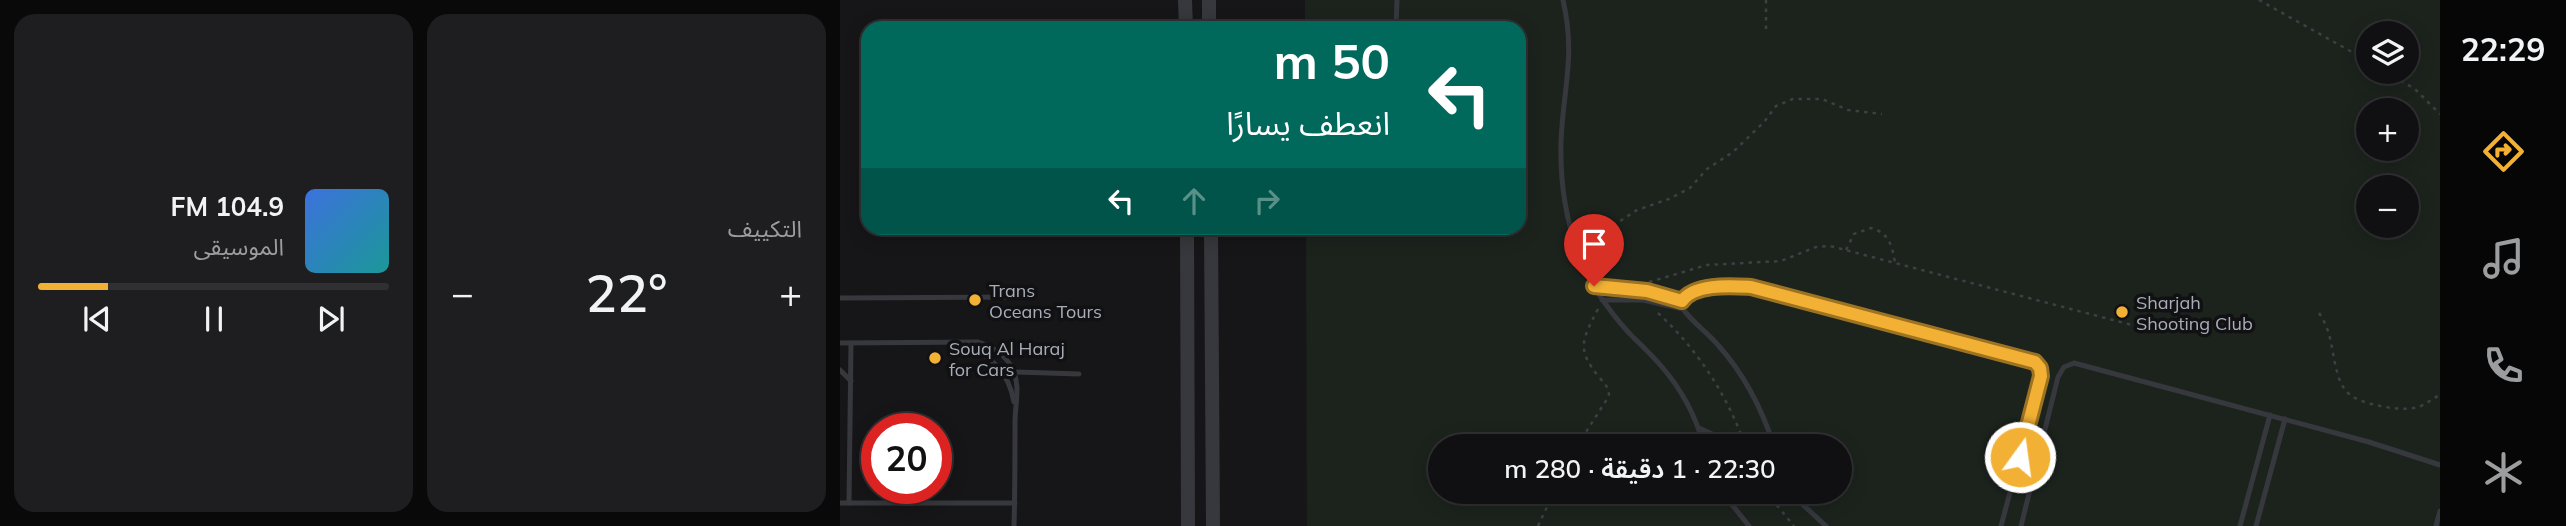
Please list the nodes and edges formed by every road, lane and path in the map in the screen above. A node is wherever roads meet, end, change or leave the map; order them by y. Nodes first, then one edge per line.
1 (1185, 0) edge
2 (1209, 0) edge
3 (1397, 0) edge
4 (1563, 0) edge
5 (1766, 0) edge
6 (2259, 0) edge
7 (1186, 21) edge
8 (1209, 21) edge
9 (1396, 21) edge
10 (1766, 33) dead end
11 (2356, 54) edge
12 (2406, 84) edge
13 (1882, 114) dead end
14 (2440, 114) edge
15 (1187, 235) edge
16 (1211, 235) edge
17 (1846, 250) junction
18 (1578, 251) junction
19 (1895, 263) junction
20 (1594, 286) junction
21 (1630, 288) junction
22 (840, 298) edge
23 (1019, 298) dead end
24 (1602, 300) junction
25 (1643, 300) junction
26 (1682, 301) junction
27 (1683, 309) junction
28 (2319, 313) dead end
29 (2167, 325) dead end
30 (949, 343) junction
31 (840, 344) edge
32 (851, 344) junction
33 (840, 370) edge
34 (1014, 372) junction
35 (1079, 374) dead end
36 (851, 381) junction
37 (2440, 395) edge
38 (1015, 411) junction
39 (2270, 415) junction
40 (2285, 419) junction
41 (1699, 428) junction
42 (1585, 434) edge
43 (1701, 434) edge
44 (1712, 434) edge
45 (1741, 434) edge
46 (1770, 434) edge
47 (2440, 465) edge
48 (849, 474) junction
49 (840, 480) edge
50 (840, 503) edge
51 (849, 503) junction
52 (1014, 503) junction
53 (1548, 504) edge
54 (1732, 504) edge
55 (1776, 504) edge
56 (1802, 504) edge
57 (2440, 511) edge
58 (1014, 526) edge
59 (1188, 526) edge
60 (1213, 526) edge
61 (1538, 526) edge
62 (1749, 526) edge
63 (1794, 526) edge
64 (1826, 526) edge
65 (2001, 526) edge
66 (2021, 526) edge
67 (2240, 526) edge
68 (2256, 526) edge
69 (2436, 526) edge

1 - 7 street
2 - 8 street
3 - 9 lane
4 - 18 lane
5 - 10 path
6 - 11 path
12 - 14 path
13 - 18 path
15 - 59 street
16 - 60 street
17 - 19 path
17 - 19 path
17 - 21 path
18 - 20 lane
19 - 29 path
20 - 21 lane
20 - 24 lane
21 - 26 lane
22 - 23 lane
24 - 25 lane
24 - 41 lane
24 - 42 path
25 - 27 lane
25 - 45 path
26 - 27 lane
26 - 65 lane
27 - 46 lane
28 - 37 path
30 - 32 lane
30 - 34 lane
30 - 38 lane
31 - 32 lane
32 - 36 lane
33 - 36 lane
34 - 35 lane
34 - 38 lane
36 - 48 lane
38 - 52 lane
39 - 40 lane
39 - 66 lane
39 - 67 lane
40 - 47 lane
40 - 68 lane
41 - 43 lane
41 - 44 lane
48 - 49 lane
48 - 51 lane
50 - 51 lane
51 - 52 lane
52 - 58 lane
53 - 61 path
54 - 62 lane
55 - 63 path
56 - 64 lane
57 - 69 lane

